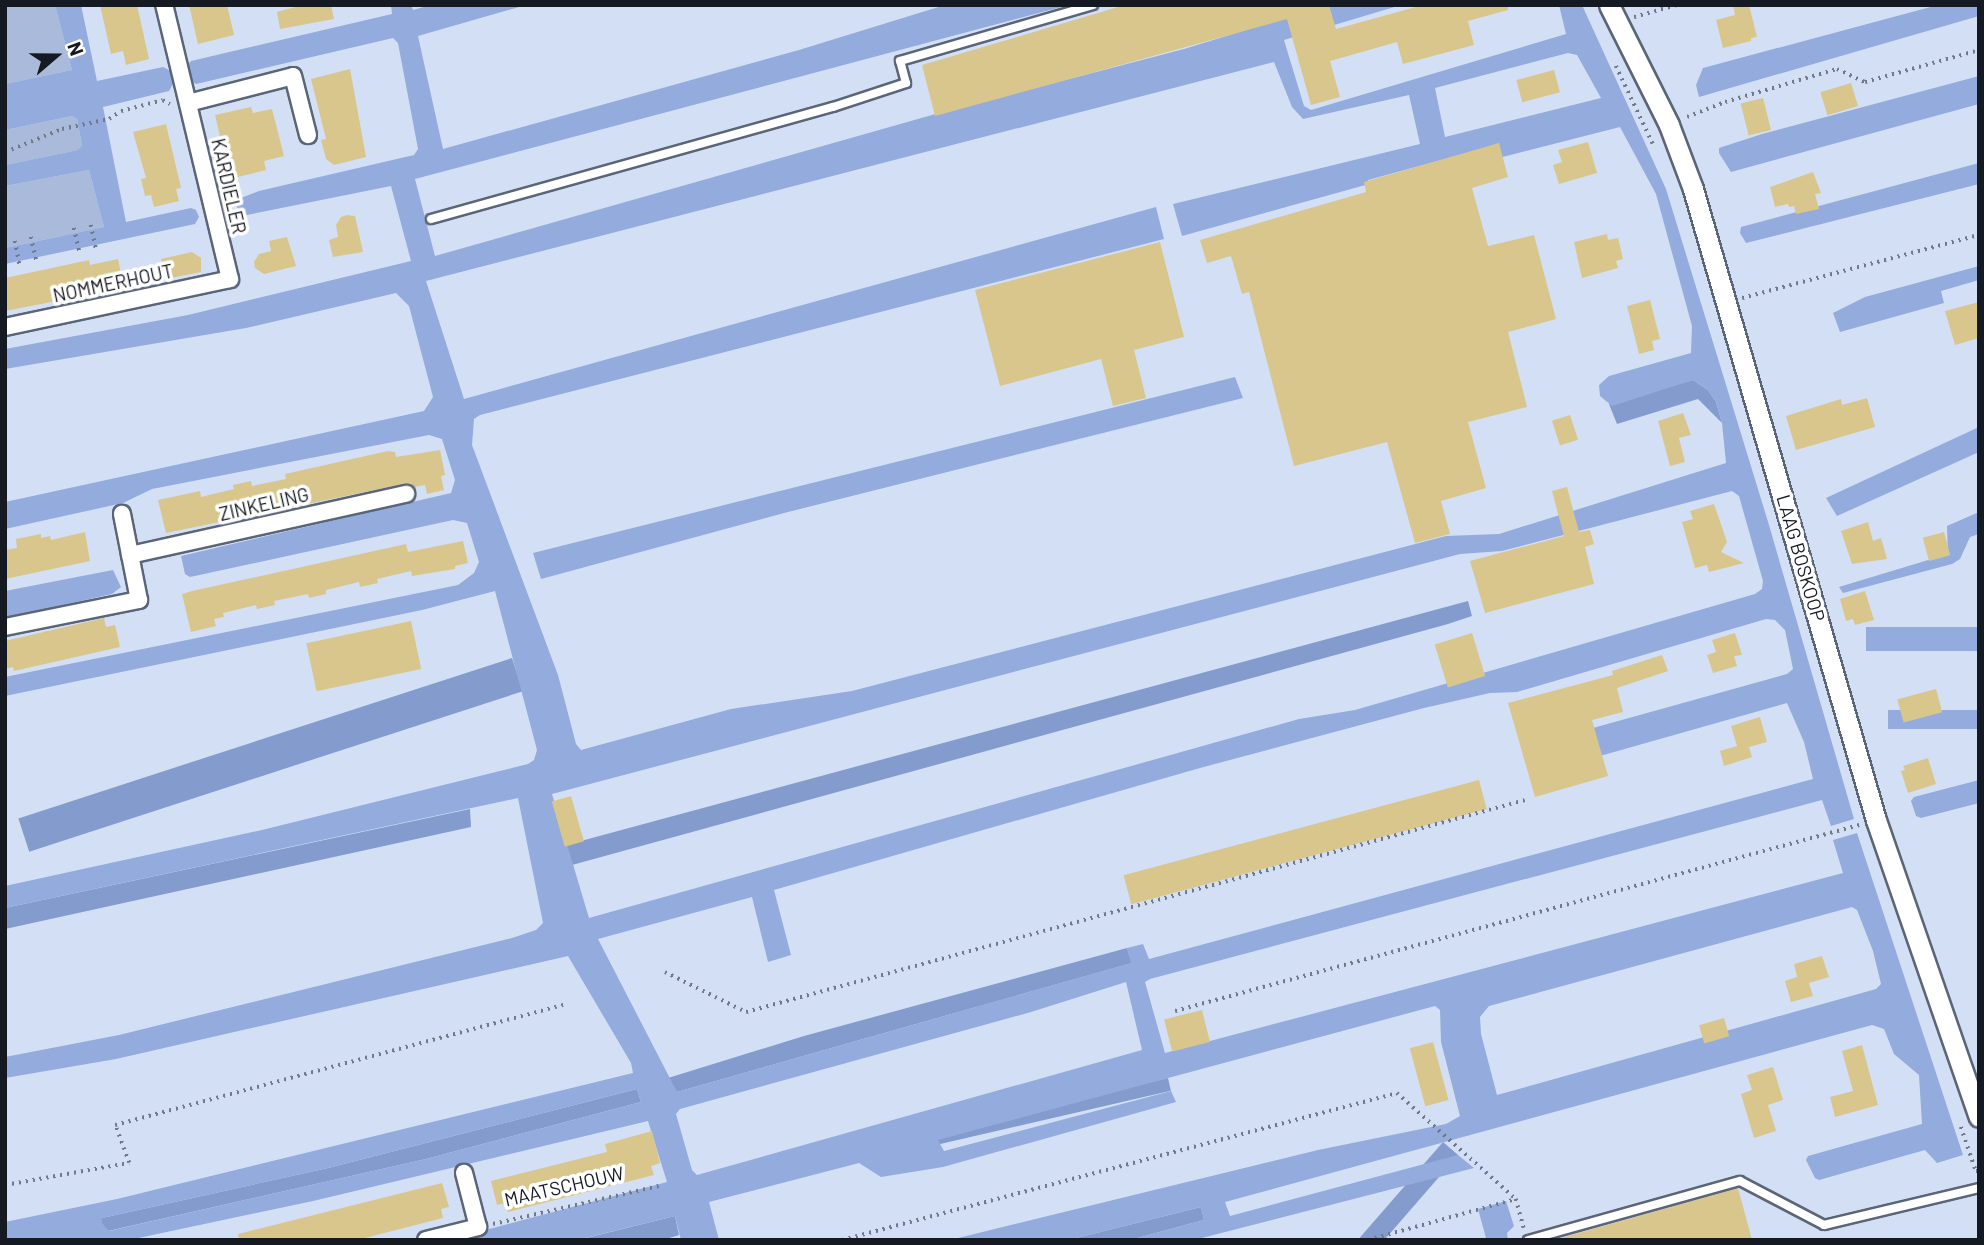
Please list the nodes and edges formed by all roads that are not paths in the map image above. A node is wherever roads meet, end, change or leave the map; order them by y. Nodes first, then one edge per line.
1 (164, 5) edge
2 (1093, 5) edge
3 (1612, 14) edge
4 (188, 103) junction
5 (308, 135) dead end
6 (431, 219) dead end
7 (230, 279) joint
8 (5, 327) edge
9 (406, 494) dead end
10 (122, 514) dead end
11 (130, 555) junction
12 (5, 628) edge
13 (1979, 1117) edge
14 (464, 1173) dead end
15 (1979, 1188) edge
16 (426, 1240) edge
17 (1528, 1240) edge

1 - 4 street, KARDIELER
2 - 6 lane
3 - 13 street, LAAG BOSKOOP
4 - 5 street
4 - 7 street, KARDIELER
7 - 8 street, NOMMERHOUT
9 - 11 street, ZINKELING
10 - 11 street
11 - 12 street
14 - 16 street
15 - 17 lane

